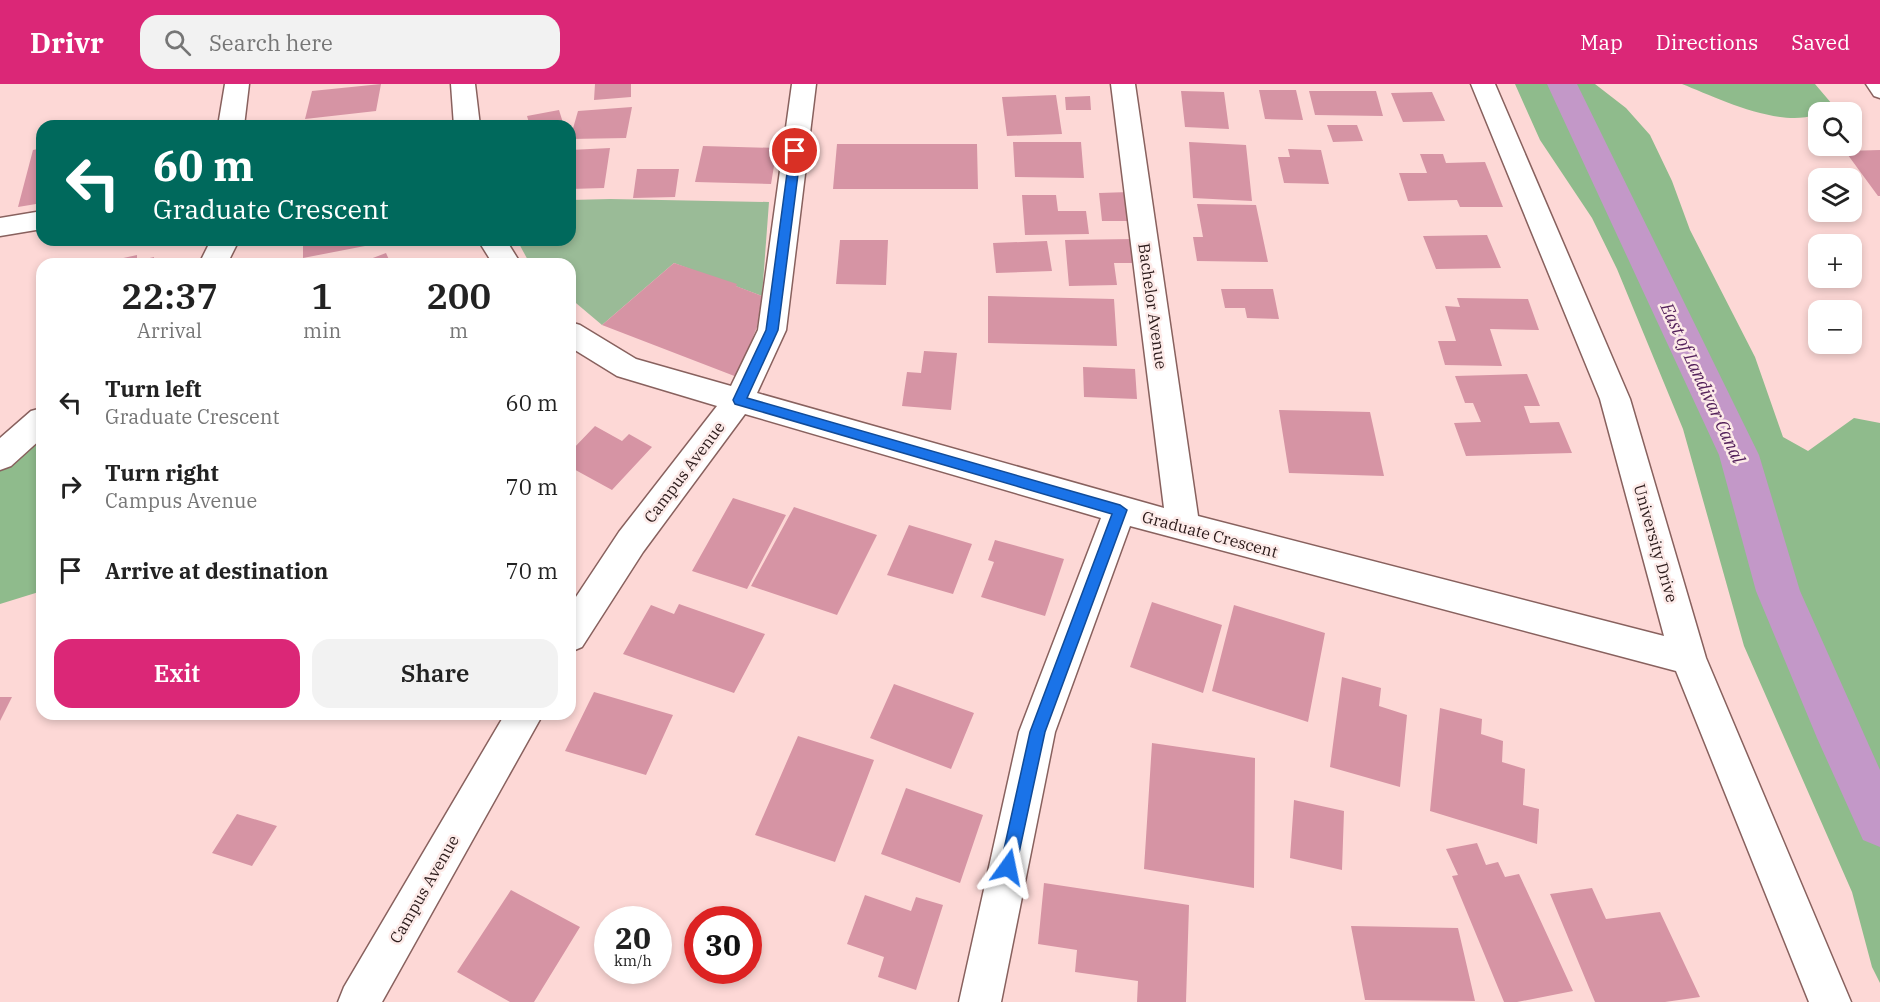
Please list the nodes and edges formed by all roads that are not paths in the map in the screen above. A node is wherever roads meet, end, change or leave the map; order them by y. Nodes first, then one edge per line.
1 (237, 84) edge
2 (463, 84) edge
3 (804, 84) edge
4 (1123, 84) edge
5 (1483, 84) edge
6 (1874, 84) edge
7 (1880, 93) edge
8 (232, 120) edge
9 (466, 120) edge
10 (36, 221) edge
11 (0, 227) edge
12 (576, 337) edge
13 (739, 400) junction
14 (36, 425) edge
15 (0, 457) edge
16 (1120, 510) junction
17 (1183, 527) junction
18 (576, 627) edge
19 (1688, 658) junction
20 (522, 720) edge
21 (359, 1002) edge
22 (980, 1002) edge
23 (1830, 1002) edge

1 - 8 street
2 - 9 street
3 - 13 street, Campus Avenue
4 - 17 street, Bachelor Avenue
5 - 19 street, University Drive
6 - 7 lane
10 - 11 street
12 - 13 street, Graduate Crescent
13 - 16 street, Graduate Crescent
13 - 18 street, Campus Avenue
14 - 15 street
16 - 17 street, Graduate Crescent
16 - 22 street
17 - 19 street, Graduate Crescent
19 - 23 street, University Drive
20 - 21 street, Campus Avenue

